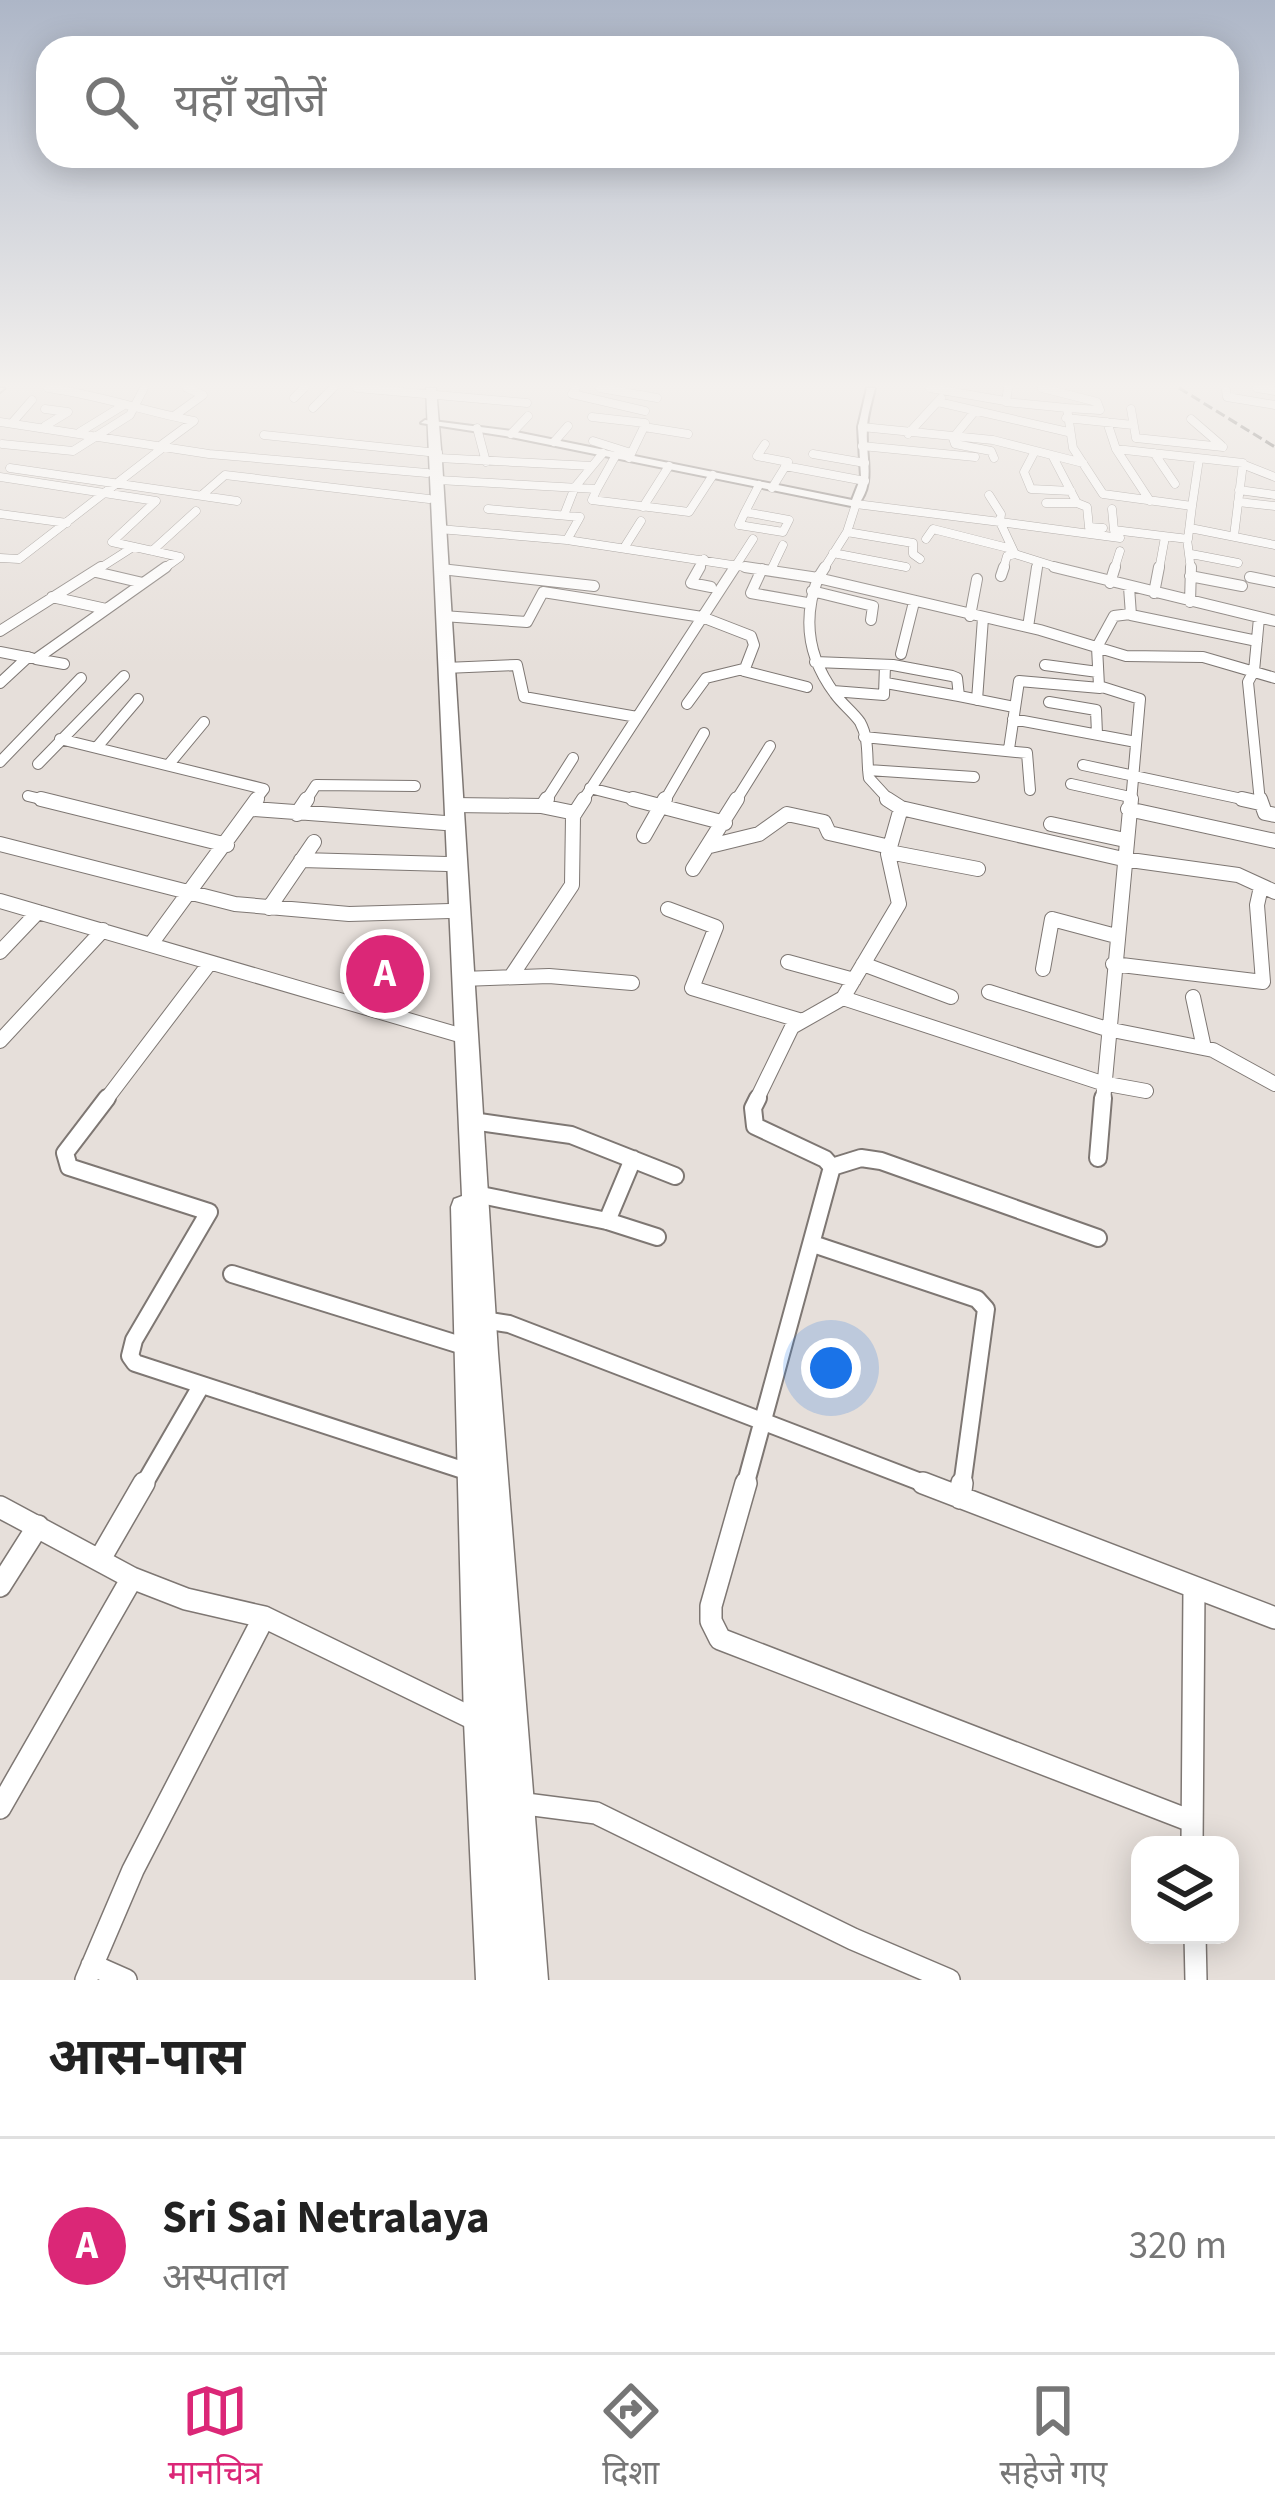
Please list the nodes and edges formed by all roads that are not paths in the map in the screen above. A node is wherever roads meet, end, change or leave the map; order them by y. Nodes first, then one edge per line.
1 (23, 480) edge
2 (102, 480) edge
3 (124, 480) edge
4 (218, 480) edge
5 (351, 480) edge
6 (406, 480) edge
7 (431, 480) edge
8 (580, 480) edge
9 (600, 480) edge
10 (660, 480) edge
11 (711, 480) edge
12 (735, 480) edge
13 (776, 480) edge
14 (863, 480) edge
15 (1027, 480) edge
16 (1065, 480) edge
17 (1094, 480) edge
18 (1137, 480) edge
19 (1173, 480) edge
20 (1196, 480) edge
21 (1241, 480) edge
22 (866, 481) joint
23 (121, 483) junction
24 (431, 484) junction
25 (533, 484) junction
26 (1175, 484) dead end
27 (759, 485) junction
28 (575, 487) junction
29 (772, 488) junction
30 (597, 489) junction
31 (1071, 491) junction
32 (108, 493) junction
33 (1103, 494) junction
34 (1275, 495) edge
35 (202, 496) junction
36 (989, 496) dead end
37 (1239, 496) junction
38 (237, 501) dead end
39 (1150, 501) junction
40 (856, 503) junction
41 (1046, 503) dead end
42 (1081, 504) junction
43 (1192, 506) junction
44 (1275, 506) edge
45 (643, 507) junction
46 (488, 509) dead end
47 (1112, 509) dead end
48 (196, 511) dead end
49 (528, 512) junction
50 (745, 512) junction
51 (0, 514) edge
52 (564, 514) junction
53 (641, 521) dead end
54 (1000, 521) junction
55 (67, 524) junction
56 (439, 529) junction
57 (1114, 530) junction
58 (847, 532) junction
59 (1189, 534) junction
60 (1234, 536) junction
61 (523, 537) junction
62 (753, 539) dead end
63 (926, 539) dead end
64 (567, 540) junction
65 (1165, 540) junction
66 (784, 545) dead end
67 (1275, 545) edge
68 (134, 547) junction
69 (624, 548) junction
70 (152, 551) junction
71 (1120, 551) dead end
72 (1013, 552) junction
73 (833, 553) junction
74 (1191, 554) junction
75 (0, 558) edge
76 (704, 559) junction
77 (920, 560) dead end
78 (1038, 563) junction
79 (1238, 563) dead end
80 (736, 564) junction
81 (906, 567) dead end
82 (441, 569) junction
83 (767, 569) junction
84 (96, 572) junction
85 (599, 573) dead end
86 (1001, 576) dead end
87 (1190, 576) junction
88 (818, 578) junction
89 (977, 579) dead end
90 (560, 582) junction
91 (1275, 582) edge
92 (1110, 583) junction
93 (142, 584) junction
94 (594, 586) junction
95 (711, 587) dead end
96 (1129, 587) junction
97 (1154, 593) junction
98 (555, 594) junction
99 (52, 597) junction
100 (809, 597) junction
101 (589, 598) junction
102 (914, 602) junction
103 (1190, 602) junction
104 (106, 609) junction
105 (1130, 614) junction
106 (443, 616) junction
107 (970, 616) junction
108 (702, 617) junction
109 (983, 618) junction
110 (1259, 618) junction
111 (871, 620) dead end
112 (1275, 621) edge
113 (1028, 627) junction
114 (0, 631) edge
115 (1257, 641) junction
116 (1096, 647) junction
117 (0, 652) edge
118 (902, 654) dead end
119 (32, 658) junction
120 (815, 662) junction
121 (64, 664) dead end
122 (885, 665) junction
123 (1045, 665) dead end
124 (445, 668) junction
125 (743, 669) junction
126 (928, 671) junction
127 (1253, 674) junction
128 (124, 676) dead end
129 (81, 678) dead end
130 (1275, 678) edge
131 (1099, 680) junction
132 (0, 683) edge
133 (886, 683) junction
134 (1050, 684) junction
135 (807, 687) dead end
136 (925, 690) junction
137 (832, 692) junction
138 (958, 695) junction
139 (138, 699) dead end
140 (977, 700) junction
141 (1049, 702) junction
142 (687, 704) dead end
143 (1014, 713) junction
144 (637, 717) junction
145 (205, 722) dead end
146 (1048, 725) junction
147 (704, 734) dead end
148 (1097, 734) junction
149 (864, 736) junction
150 (60, 739) junction
151 (1136, 742) junction
152 (770, 746) dead end
153 (97, 747) junction
154 (1009, 749) junction
155 (573, 758) dead end
156 (0, 762) edge
157 (38, 764) dead end
158 (170, 764) junction
159 (1083, 765) dead end
160 (868, 770) junction
161 (974, 777) dead end
162 (1132, 777) junction
163 (1072, 784) dead end
164 (416, 786) dead end
165 (590, 788) junction
166 (1030, 790) dead end
167 (28, 796) dead end
168 (1129, 803) junction
169 (1260, 803) junction
170 (541, 806) junction
171 (661, 806) junction
172 (902, 808) junction
173 (253, 809) junction
174 (575, 813) junction
175 (297, 814) junction
176 (449, 814) junction
177 (1275, 815) edge
178 (725, 823) junction
179 (1051, 824) dead end
180 (644, 836) dead end
181 (1125, 840) junction
182 (1275, 841) edge
183 (314, 842) dead end
184 (0, 844) edge
185 (227, 845) junction
186 (710, 846) junction
187 (889, 849) junction
188 (1123, 859) junction
189 (302, 860) junction
190 (447, 864) junction
191 (692, 869) dead end
192 (978, 869) dead end
193 (1268, 889) edge
194 (190, 894) junction
195 (0, 901) edge
196 (269, 908) junction
197 (668, 909) dead end
198 (450, 911) junction
199 (38, 912) junction
200 (103, 930) junction
201 (1116, 936) junction
202 (151, 944) junction
203 (0, 952) edge
204 (788, 962) dead end
205 (209, 964) junction
206 (863, 964) junction
207 (1113, 964) junction
208 (1042, 969) dead end
209 (512, 975) junction
210 (462, 979) junction
211 (632, 983) dead end
212 (849, 989) junction
213 (988, 992) dead end
214 (1193, 997) dead end
215 (952, 998) dead end
216 (802, 1021) junction
217 (1107, 1029) junction
218 (456, 1034) junction
219 (0, 1041) edge
220 (1204, 1048) junction
221 (1102, 1083) junction
222 (1275, 1084) edge
223 (1145, 1091) dead end
224 (472, 1121) junction
225 (1097, 1158) dead end
226 (633, 1159) junction
227 (832, 1167) junction
228 (675, 1176) dead end
229 (476, 1194) junction
230 (607, 1221) junction
231 (657, 1237) dead end
232 (1097, 1238) dead end
233 (813, 1244) junction
234 (232, 1274) dead end
235 (477, 1320) junction
236 (470, 1348) junction
237 (201, 1386) junction
238 (763, 1421) junction
239 (474, 1474) junction
240 (960, 1498) junction
241 (0, 1507) edge
242 (38, 1526) junction
243 (100, 1559) junction
244 (131, 1578) junction
245 (0, 1586) edge
246 (1194, 1589) junction
247 (264, 1617) junction
248 (1275, 1618) edge
249 (481, 1722) junction
250 (514, 1802) junction
251 (0, 1808) edge
252 (1191, 1821) junction
253 (1192, 1836) edge
254 (1195, 1944) edge
255 (89, 1972) edge
256 (126, 1980) edge
257 (495, 1980) edge
258 (530, 1980) edge
259 (949, 1980) edge
260 (1196, 1980) edge

1 - 32 street
2 - 23 street
3 - 23 street
4 - 35 street
5 - 24 street
6 - 24 street
7 - 24 main road
8 - 28 street
9 - 30 street
10 - 45 street
11 - 45 street
12 - 27 street
13 - 29 street
14 - 22 street
15 - 31 street
16 - 31 street
17 - 33 street
18 - 39 street
19 - 26 street
20 - 43 street
21 - 37 street
22 - 40 street
23 - 32 street
23 - 35 street
24 - 25 street
24 - 56 main road
24 - 176 main road
25 - 28 street
25 - 49 street
27 - 29 street
27 - 50 street
28 - 30 street
28 - 52 street
29 - 40 street
30 - 45 street
31 - 42 street
32 - 55 street
32 - 68 street
33 - 39 street
33 - 42 street
34 - 37 street
35 - 38 street
36 - 54 street
37 - 44 street
37 - 60 street
39 - 43 street
40 - 54 street
40 - 58 street
41 - 42 street
42 - 57 street
43 - 59 street
46 - 49 street
47 - 57 street
48 - 70 street
49 - 52 street
49 - 61 street
50 - 50 street
51 - 55 street
52 - 64 street
53 - 69 street
54 - 65 street
54 - 72 street
55 - 75 street
56 - 61 street
56 - 82 main road
57 - 65 street
58 - 73 street
58 - 77 street
59 - 60 street
59 - 65 street
59 - 74 street
60 - 67 street
61 - 64 street
62 - 80 street
63 - 72 street
64 - 69 street
65 - 97 street
66 - 83 street
68 - 70 street
68 - 84 street
69 - 76 street
70 - 93 street
71 - 92 street
72 - 78 street
72 - 86 street
73 - 81 street
73 - 88 street
74 - 79 street
74 - 87 street
76 - 80 street
76 - 95 street
78 - 92 street
78 - 113 street
80 - 83 street
80 - 108 street
82 - 90 street
82 - 106 main road
83 - 88 street
83 - 100 street
84 - 93 street
84 - 99 street
85 - 94 street
87 - 91 street
87 - 103 street
88 - 100 street
88 - 102 street
89 - 107 street
90 - 94 street
90 - 98 street
92 - 96 street
93 - 104 street
94 - 101 street
96 - 97 street
96 - 105 street
97 - 103 street
98 - 101 street
98 - 106 street
99 - 104 street
99 - 114 street
100 - 111 street
100 - 120 street
101 - 108 street
102 - 107 street
102 - 118 street
103 - 110 street
104 - 119 street
105 - 115 street
105 - 116 street
106 - 124 main road
107 - 109 street
108 - 125 street
108 - 144 street
109 - 113 street
109 - 140 street
110 - 112 street
110 - 115 street
113 - 116 street
115 - 127 street
116 - 127 street
116 - 131 street
117 - 119 street
119 - 121 street
119 - 132 street
120 - 122 street
120 - 137 street
122 - 126 street
122 - 133 street
123 - 131 street
124 - 144 street
124 - 176 main road
125 - 135 street
125 - 142 street
126 - 136 street
126 - 138 street
127 - 130 street
127 - 169 street
128 - 150 street
129 - 156 street
131 - 134 street
131 - 151 street
133 - 136 street
133 - 137 street
134 - 141 street
134 - 143 street
136 - 138 street
137 - 149 street
138 - 140 street
139 - 153 street
140 - 143 street
141 - 146 street
141 - 148 street
143 - 146 street
143 - 154 street
144 - 165 street
145 - 158 street
146 - 148 street
147 - 171 street
148 - 151 street
149 - 154 street
149 - 160 street
150 - 153 street
150 - 157 street
151 - 162 street
152 - 178 street
153 - 158 street
154 - 166 street
155 - 170 street
158 - 173 street
159 - 162 street
160 - 161 street
160 - 172 street
162 - 168 street
162 - 169 street
163 - 168 street
164 - 175 street
165 - 171 street
165 - 174 street
167 - 185 street
168 - 181 street
168 - 182 street
169 - 177 street
170 - 174 street
170 - 176 street
171 - 178 street
171 - 180 street
172 - 187 street
172 - 188 street
173 - 175 street
173 - 185 street
174 - 209 street
175 - 176 street
176 - 190 main road
176 - 210 main road
178 - 186 street
179 - 181 street
181 - 188 street
183 - 189 street
184 - 194 street
185 - 194 street
186 - 187 street
186 - 191 street
187 - 192 street
187 - 206 street
188 - 193 street
188 - 201 street
189 - 190 street
189 - 196 street
190 - 198 main road
193 - 207 street
194 - 196 street
194 - 202 street
195 - 199 street
196 - 198 street
197 - 216 street
198 - 218 main road
199 - 200 street
199 - 203 street
200 - 202 street
200 - 219 street
201 - 207 street
201 - 208 street
202 - 205 street
204 - 212 street
205 - 218 street
205 - 237 street
206 - 212 street
206 - 215 street
207 - 217 street
209 - 210 street
209 - 211 street
210 - 224 main road
212 - 216 street
212 - 221 street
213 - 217 street
214 - 220 street
216 - 227 street
217 - 220 street
217 - 221 street
218 - 235 main road
220 - 222 street
221 - 223 street
221 - 225 street
224 - 226 street
224 - 229 main road
226 - 228 street
226 - 230 street
227 - 232 street
227 - 233 street
229 - 230 street
229 - 235 main road
230 - 231 street
233 - 238 street
233 - 240 street
234 - 236 street
235 - 236 main road
235 - 238 street
235 - 250 main road
236 - 239 main road
237 - 239 street
237 - 243 street
238 - 240 street
238 - 252 street
239 - 249 main road
240 - 246 street
241 - 242 street
242 - 243 street
242 - 245 street
243 - 244 street
244 - 247 street
244 - 251 street
246 - 248 street
246 - 252 street
247 - 249 street
247 - 255 street
249 - 257 main road
250 - 258 main road
250 - 259 street
252 - 253 street
254 - 260 street
255 - 256 street

